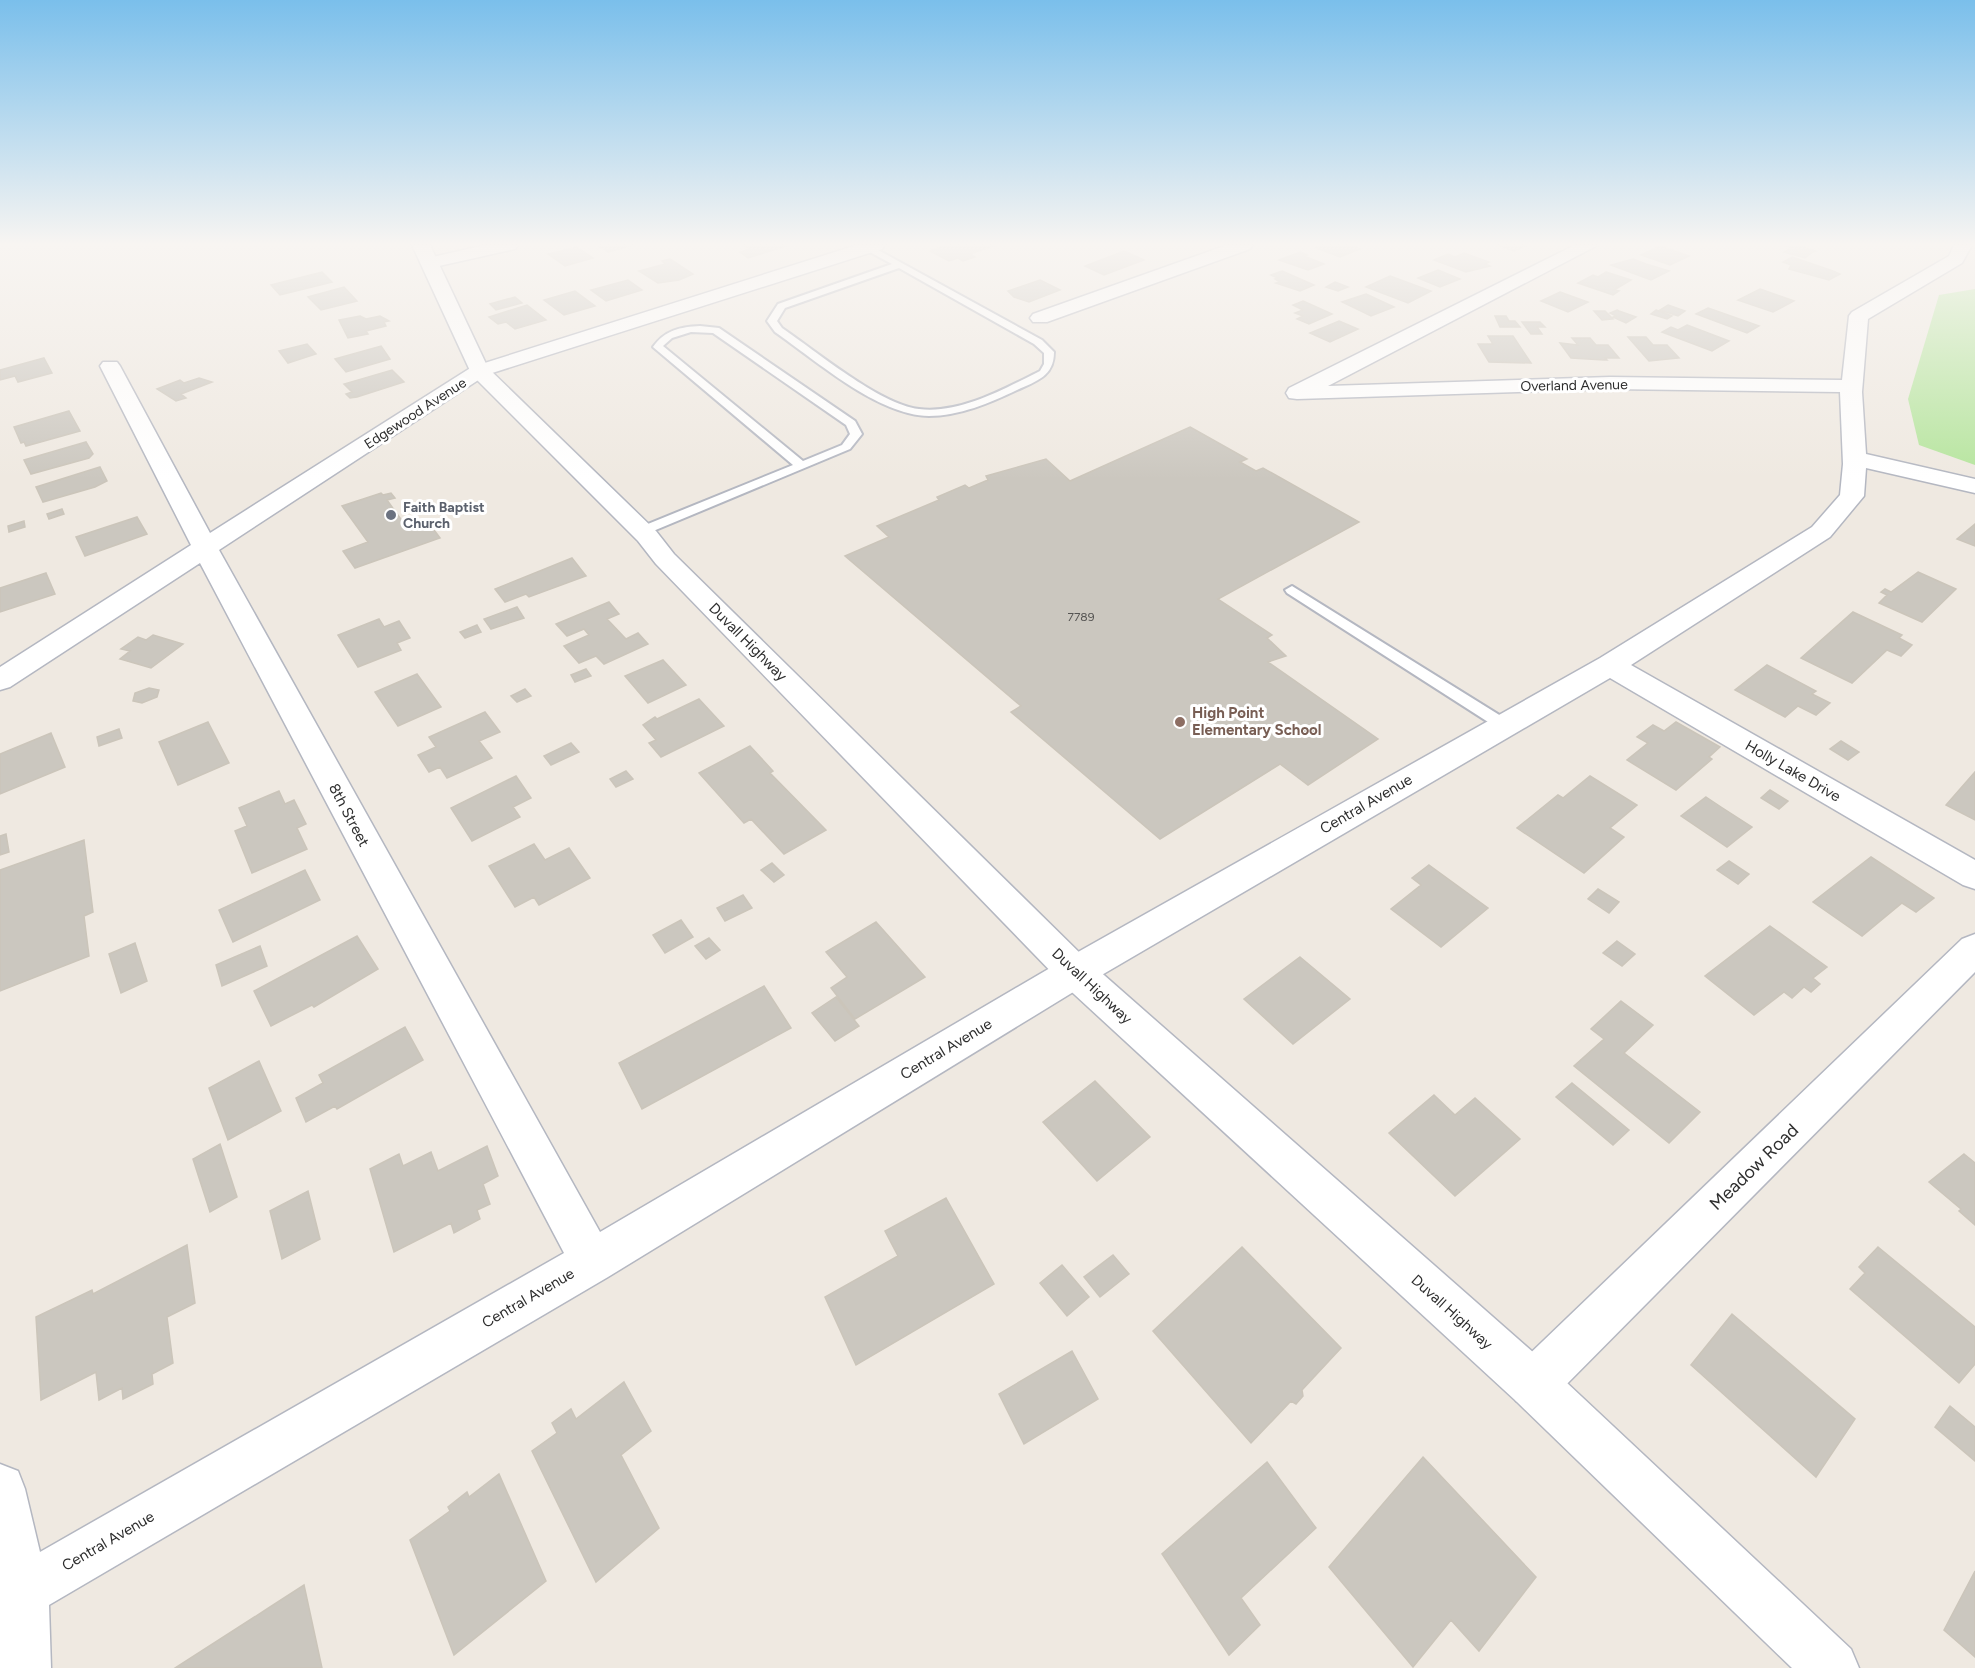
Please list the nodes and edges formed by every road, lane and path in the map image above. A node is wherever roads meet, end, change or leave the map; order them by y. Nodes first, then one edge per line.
1 (457, 323) edge
2 (630, 323) edge
3 (773, 323) edge
4 (1003, 323) edge
5 (1436, 323) edge
6 (1858, 323) edge
7 (110, 366) dead end
8 (479, 371) junction
9 (1851, 386) junction
10 (1855, 461) junction
11 (801, 465) junction
12 (1975, 486) edge
13 (642, 531) junction
14 (205, 548) junction
15 (1292, 590) dead end
16 (1610, 665) junction
17 (0, 680) edge
18 (1504, 724) junction
19 (1975, 876) edge
20 (1975, 949) edge
21 (1075, 972) junction
22 (592, 1261) junction
23 (1533, 1384) junction
24 (0, 1489) edge
25 (11, 1597) edge
26 (24, 1668) edge
27 (1832, 1668) edge

1 - 8 street, Duvall Highway
2 - 8 street, Edgewood Avenue
3 - 4 lane
5 - 9 street, Overland Avenue
6 - 9 street, Central Avenue
7 - 14 street, 8th Street
8 - 13 street, Duvall Highway
8 - 14 street, Edgewood Avenue
9 - 10 street, Central Avenue
10 - 12 street
10 - 16 street, Central Avenue
11 - 11 lane
11 - 13 lane
13 - 21 street, Duvall Highway
14 - 17 street, Edgewood Avenue
14 - 22 street, 8th Street
15 - 18 lane
16 - 18 street, Central Avenue
16 - 19 street, Holly Lake Drive
18 - 21 street, Central Avenue
20 - 23 street, Meadow Road
21 - 22 street, Central Avenue
21 - 23 street, Duvall Highway
22 - 25 street, Central Avenue
23 - 27 street, Duvall Highway
24 - 25 street
25 - 26 street

